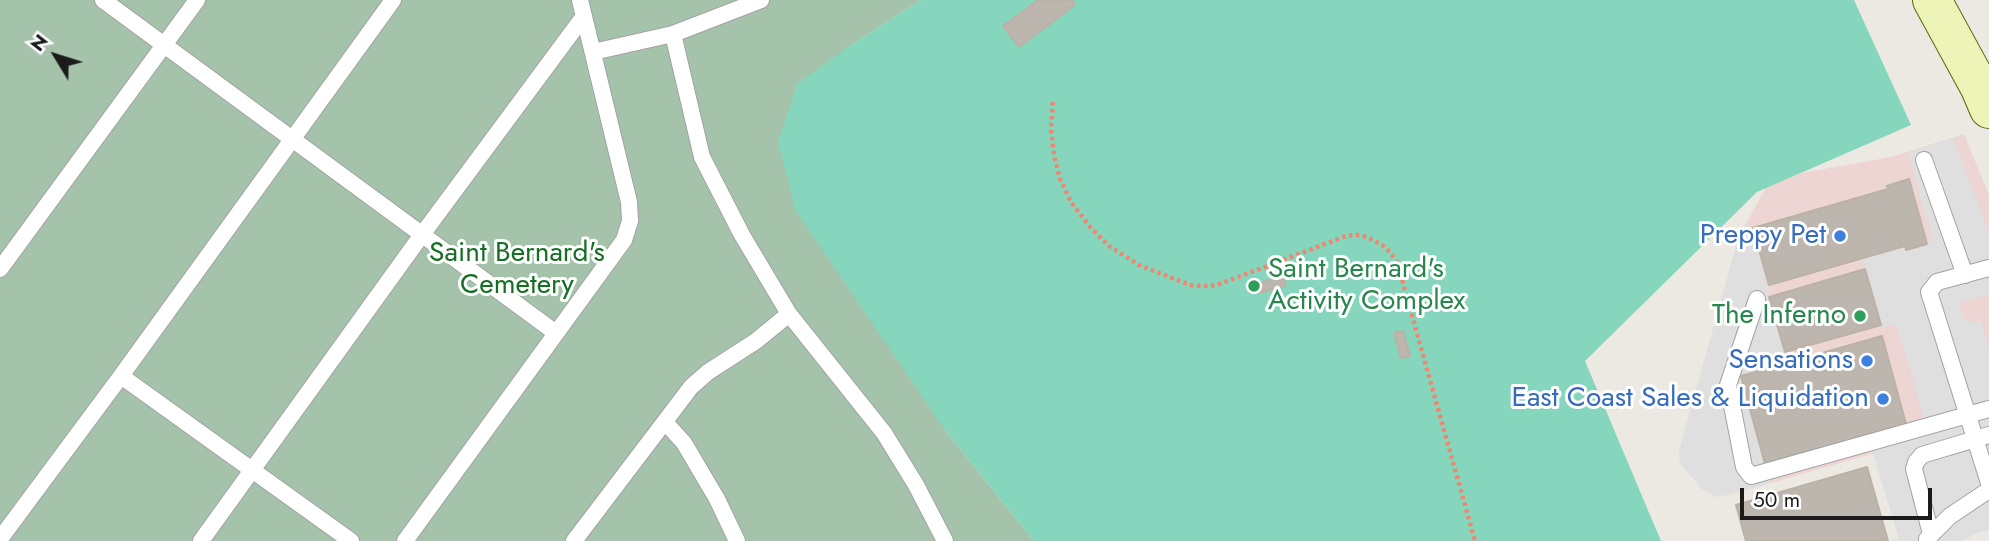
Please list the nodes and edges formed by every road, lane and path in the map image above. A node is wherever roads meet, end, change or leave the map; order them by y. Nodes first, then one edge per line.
1 (103, 0) edge
2 (197, 0) edge
3 (393, 0) edge
4 (761, 0) edge
5 (1931, 0) edge
6 (582, 8) edge
7 (673, 34) junction
8 (163, 46) junction
9 (593, 52) junction
10 (1053, 102) dead end
11 (1989, 109) edge
12 (291, 140) junction
13 (1924, 160) dead end
14 (421, 236) junction
15 (1989, 268) edge
16 (0, 269) edge
17 (1965, 275) junction
18 (1757, 299) dead end
19 (789, 314) junction
20 (556, 333) junction
21 (121, 376) junction
22 (1989, 409) edge
23 (1967, 416) junction
24 (665, 422) junction
25 (1982, 437) edge
26 (254, 470) junction
27 (1989, 483) edge
28 (1989, 490) edge
29 (1929, 538) edge
30 (0, 539) edge
31 (201, 541) edge
32 (351, 541) edge
33 (405, 541) edge
34 (574, 541) edge
35 (737, 541) edge
36 (945, 541) edge
37 (1475, 541) edge

1 - 8 lane
2 - 8 lane
3 - 12 lane
4 - 7 lane
5 - 11 main road
6 - 9 lane
6 - 14 lane
7 - 9 lane
7 - 19 lane
8 - 12 lane
8 - 16 lane
9 - 20 lane
10 - 37 path
12 - 14 lane
12 - 21 lane
13 - 17 lane
14 - 20 lane
14 - 26 lane
15 - 17 lane
17 - 23 lane
18 - 23 lane
19 - 24 lane
19 - 36 lane
20 - 33 lane
21 - 26 lane
21 - 30 lane
22 - 23 lane
23 - 25 lane
24 - 34 lane
24 - 35 lane
25 - 27 lane
25 - 29 lane
26 - 31 lane
26 - 32 lane
28 - 29 lane

